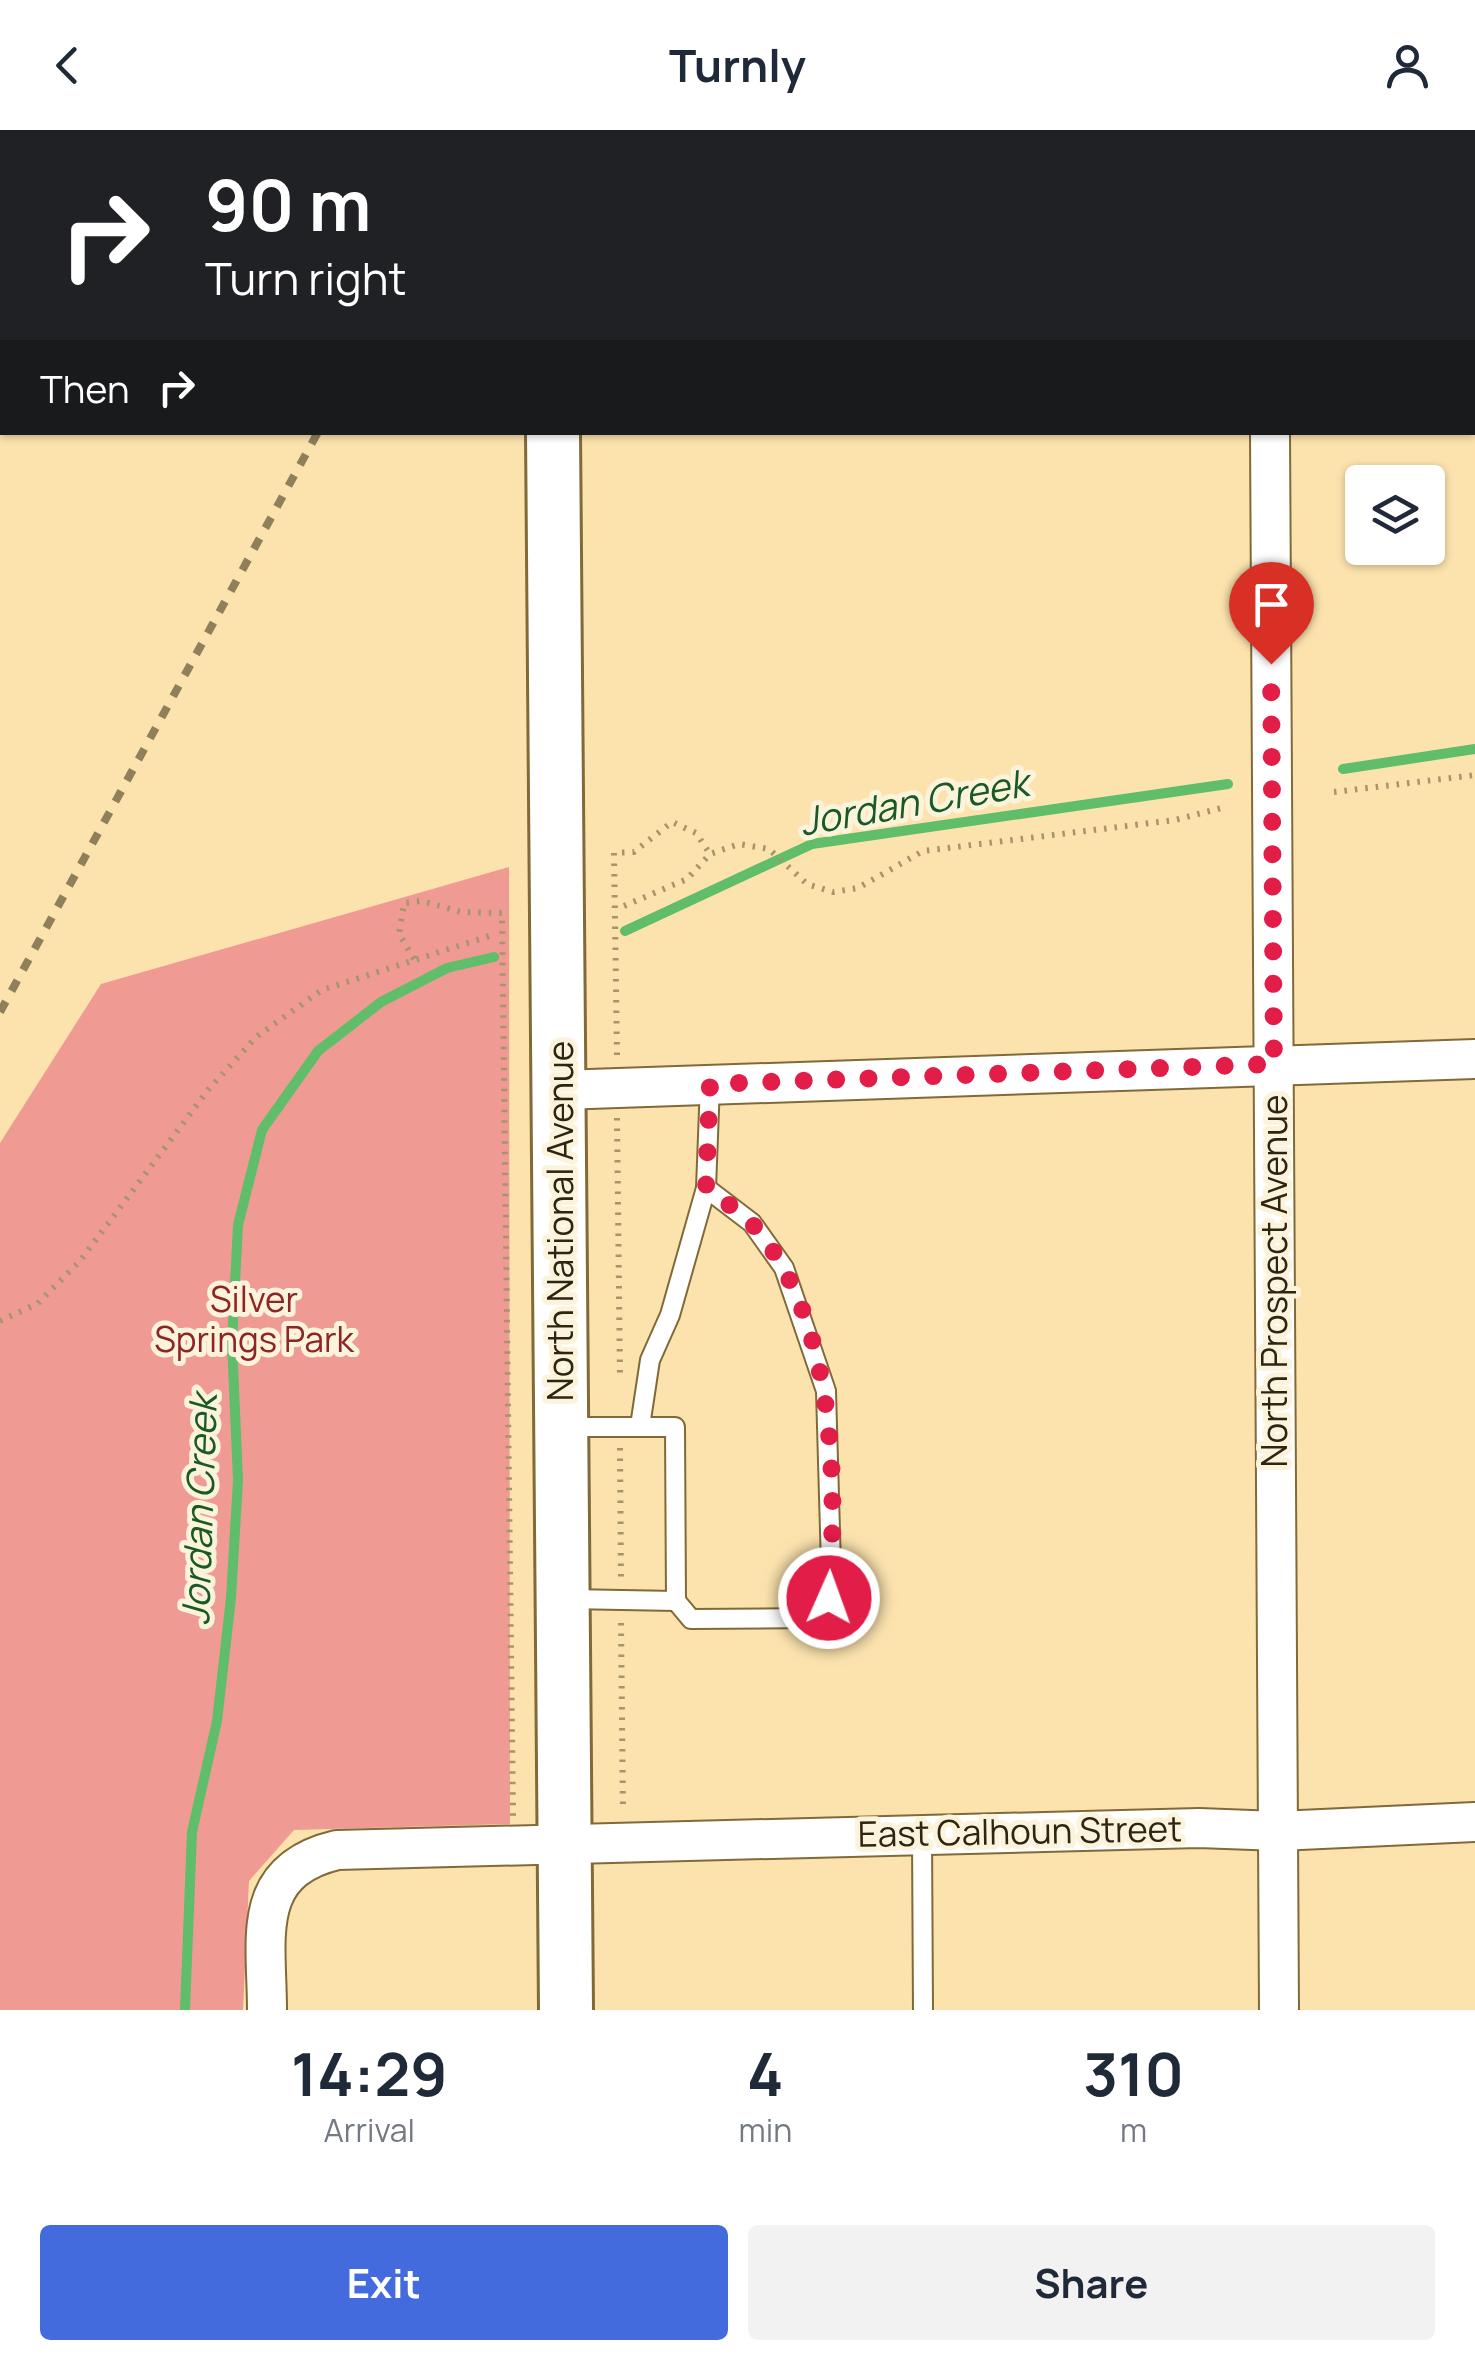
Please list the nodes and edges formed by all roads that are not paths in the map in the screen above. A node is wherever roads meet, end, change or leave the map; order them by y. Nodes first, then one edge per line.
1 (553, 435) edge
2 (1270, 435) edge
3 (1475, 1058) edge
4 (1274, 1064) junction
5 (710, 1084) junction
6 (560, 1090) junction
7 (706, 1188) junction
8 (640, 1426) junction
9 (562, 1427) junction
10 (563, 1599) junction
11 (676, 1602) junction
12 (1475, 1822) edge
13 (1278, 1831) junction
14 (922, 1835) junction
15 (564, 1848) junction
16 (267, 2010) edge
17 (566, 2010) edge
18 (922, 2010) edge
19 (1279, 2010) edge

1 - 6 main road, North National Avenue
2 - 4 street, North Prospect Avenue
3 - 4 street
4 - 5 street
4 - 13 street, North Prospect Avenue
5 - 6 street
5 - 7 lane
6 - 9 main road, North National Avenue
7 - 8 lane
7 - 11 lane
8 - 9 lane
8 - 11 lane
9 - 10 main road, North National Avenue
10 - 11 lane
10 - 15 main road, North National Avenue
12 - 13 street, East Calhoun Street
13 - 14 street, East Calhoun Street
13 - 19 street, North Prospect Avenue
14 - 15 street, East Calhoun Street
14 - 18 lane
15 - 16 street, East Calhoun Street
15 - 17 main road, North National Avenue

